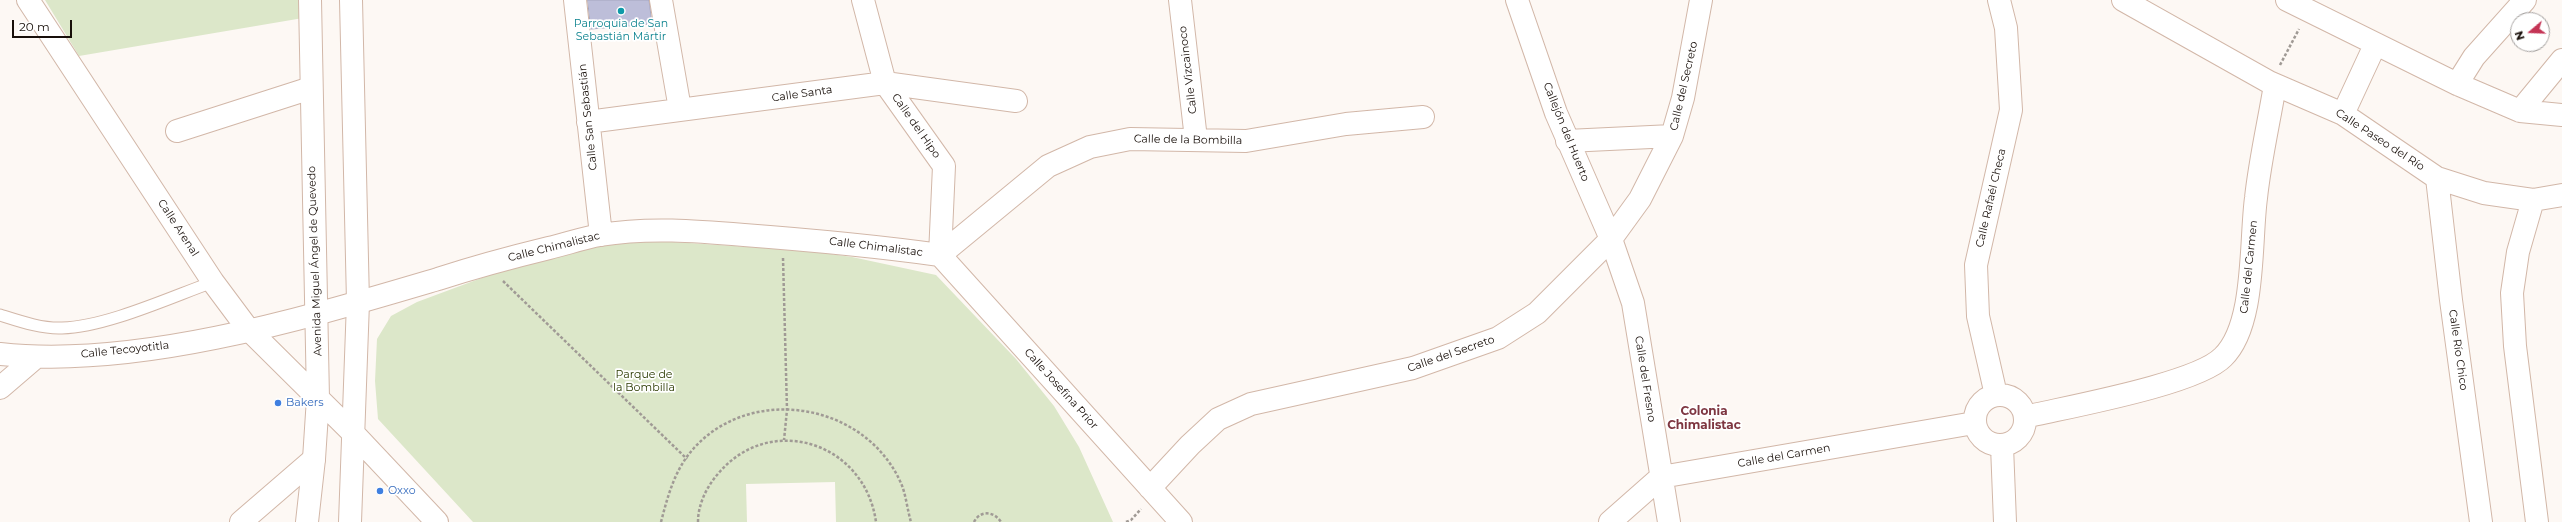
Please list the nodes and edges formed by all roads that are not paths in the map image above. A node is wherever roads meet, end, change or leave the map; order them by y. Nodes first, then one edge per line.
1 (28, 0) edge
2 (310, 0) edge
3 (351, 0) edge
4 (575, 0) edge
5 (661, 0) edge
6 (863, 0) edge
7 (1180, 0) edge
8 (1517, 0) edge
9 (1701, 0) edge
10 (1999, 0) edge
11 (2123, 0) edge
12 (2288, 0) edge
13 (2525, 0) edge
14 (2375, 44) junction
15 (2562, 60) edge
16 (885, 82) junction
17 (2275, 84) junction
18 (2457, 84) junction
19 (311, 88) junction
20 (1016, 101) dead end
21 (680, 109) junction
22 (2520, 111) junction
23 (2343, 114) junction
24 (2562, 115) edge
25 (1423, 117) dead end
26 (588, 122) junction
27 (177, 131) dead end
28 (1672, 136) junction
29 (1196, 139) junction
30 (1568, 141) junction
31 (2437, 178) junction
32 (2562, 195) edge
33 (2532, 200) junction
34 (601, 235) junction
35 (1611, 239) junction
36 (940, 256) junction
37 (214, 282) junction
38 (358, 302) junction
39 (317, 313) junction
40 (0, 315) edge
41 (248, 329) junction
42 (0, 354) edge
43 (35, 358) junction
44 (0, 388) edge
45 (1996, 395) junction
46 (318, 398) junction
47 (2025, 416) junction
48 (1974, 424) junction
49 (355, 435) junction
50 (2002, 446) junction
51 (314, 459) junction
52 (1661, 476) junction
53 (1150, 488) junction
54 (241, 522) edge
55 (307, 522) edge
56 (350, 522) edge
57 (437, 522) edge
58 (1181, 522) edge
59 (1610, 522) edge
60 (1669, 522) edge
61 (2005, 522) edge
62 (2482, 522) edge
63 (2537, 522) edge

1 - 37 street, Calle Arenal
2 - 19 street, Avenida Miguel Ángel de Quevedo
3 - 38 street
4 - 26 street, Calle San Sebastián
5 - 21 street
6 - 16 street, Calle del Hipo
7 - 29 street, Calle Vizcainoco
8 - 30 street, Callejón del Huerto
9 - 28 street, Calle del Secreto
10 - 45 street, Calle Rafaél Checa
11 - 17 street, Calle Paseo del Río
12 - 14 street
13 - 18 street
14 - 18 street
14 - 23 street
15 - 22 street
16 - 20 street, Calle Santa
16 - 21 street, Calle Santa
16 - 36 street, Calle del Hipo
17 - 23 street, Calle Paseo del Río
17 - 47 street, Calle del Carmen
18 - 22 street
19 - 27 street
19 - 39 street, Avenida Miguel Ángel de Quevedo
21 - 26 street, Calle Santa
22 - 24 street
23 - 31 street, Calle Paseo del Río
25 - 29 street, Calle de la Bombilla
26 - 34 street, Calle San Sebastián
28 - 30 street
28 - 35 street, Calle del Secreto
29 - 36 street, Calle de la Bombilla
30 - 35 street, Callejón del Huerto
31 - 33 street, Calle Paseo del Río
31 - 62 street, Calle Río Chico
32 - 33 street, Calle Paseo del Río
33 - 63 street
34 - 36 street, Calle Chimalistac
34 - 38 street, Calle Chimalistac
35 - 52 street, Calle del Fresno
35 - 53 street, Calle del Secreto
36 - 53 street, Calle Josefina Prior
37 - 40 lane
37 - 41 street, Calle Arenal
38 - 39 street, Calle Chimalistac
38 - 49 street
39 - 41 street, Calle Chimalistac
39 - 46 street, Avenida Miguel Ángel de Quevedo
41 - 43 street, Calle Tecoyotitla
41 - 46 street, Calle Arenal
42 - 43 street, Calle Tecoyotitla
43 - 44 street
45 - 47 street
45 - 48 street
46 - 49 street, Calle Arenal
46 - 51 street, Avenida Miguel Ángel de Quevedo
47 - 50 street
48 - 50 street
48 - 52 street, Calle del Carmen
49 - 56 street
49 - 57 street, Calle Arenal
50 - 61 street
51 - 54 street
51 - 55 street, Avenida Miguel Ángel de Quevedo
52 - 59 street
52 - 60 street, Calle del Fresno
53 - 58 street, Calle Josefina Prior

